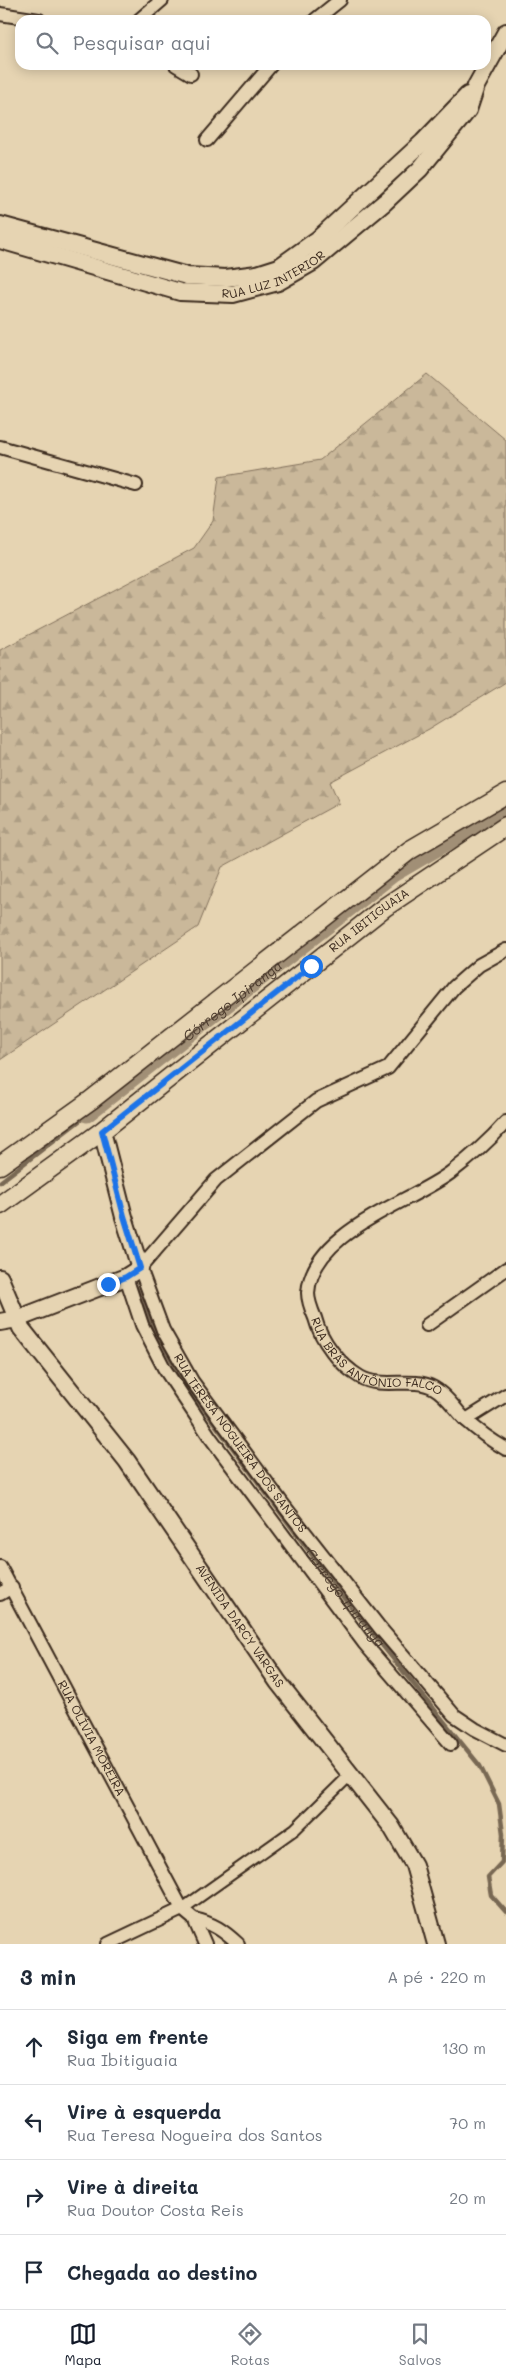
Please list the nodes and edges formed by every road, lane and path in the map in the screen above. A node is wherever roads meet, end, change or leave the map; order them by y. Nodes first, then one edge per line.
1 (162, 0) edge
2 (340, 0) edge
3 (0, 14) edge
4 (145, 15) edge
5 (321, 15) edge
6 (15, 16) edge
7 (506, 32) edge
8 (491, 59) edge
9 (184, 70) edge
10 (267, 70) edge
11 (485, 70) edge
12 (190, 74) dead end
13 (207, 140) dead end
14 (429, 147) junction
15 (0, 225) edge
16 (0, 240) edge
17 (0, 447) edge
18 (136, 485) dead end
19 (506, 794) edge
20 (506, 826) edge
21 (506, 950) edge
22 (506, 1122) edge
23 (102, 1131) junction
24 (0, 1165) edge
25 (0, 1205) edge
26 (506, 1269) edge
27 (133, 1272) junction
28 (0, 1278) edge
29 (17, 1319) junction
30 (0, 1322) edge
31 (427, 1326) dead end
32 (506, 1396) edge
33 (466, 1420) junction
34 (506, 1449) edge
35 (0, 1567) edge
36 (12, 1587) junction
37 (0, 1594) edge
38 (379, 1629) junction
39 (366, 1642) junction
40 (451, 1744) dead end
41 (506, 1745) edge
42 (350, 1776) junction
43 (182, 1908) junction
44 (194, 1919) junction
45 (108, 1944) edge
46 (205, 1944) edge
47 (238, 1944) edge
48 (436, 1944) edge

1 - 4 street
2 - 5 street
3 - 6 street
7 - 8 street, RUA LUZ INTERIOR
9 - 12 street
10 - 13 street
11 - 14 street, RUA LUZ INTERIOR
14 - 15 street, RUA LUZ INTERIOR
14 - 16 street, RUA LUZ INTERIOR
17 - 18 street
19 - 24 main road
20 - 23 main road, RUA IBITIGUAIA
21 - 27 street
22 - 33 street, RUA BRÁS ANTÔNIO FALCO
23 - 25 main road, RUA IBITIGUAIA
23 - 27 street, RUA TERESA NOGUEIRA DOS SANTOS
26 - 31 street
27 - 29 street
27 - 38 street, RUA TERESA NOGUEIRA DOS SANTOS
27 - 39 street, RUA TERESA NOGUEIRA DOS SANTOS
28 - 29 street, AVENIDA DARCY VARGAS
29 - 30 street
29 - 42 street, AVENIDA DARCY VARGAS
32 - 33 street
33 - 34 street, RUA BRÁS ANTÔNIO FALCO
35 - 36 street, RUA OLÍVIA MOREIRA
36 - 37 street
36 - 43 street, RUA OLÍVIA MOREIRA
38 - 39 street
38 - 41 street, RUA TERESA NOGUEIRA DOS SANTOS
39 - 40 street, RUA TERESA NOGUEIRA DOS SANTOS
42 - 43 street
42 - 48 street, AVENIDA DARCY VARGAS
43 - 44 street, RUA OLÍVIA MOREIRA
43 - 45 street
44 - 46 street
44 - 47 street

